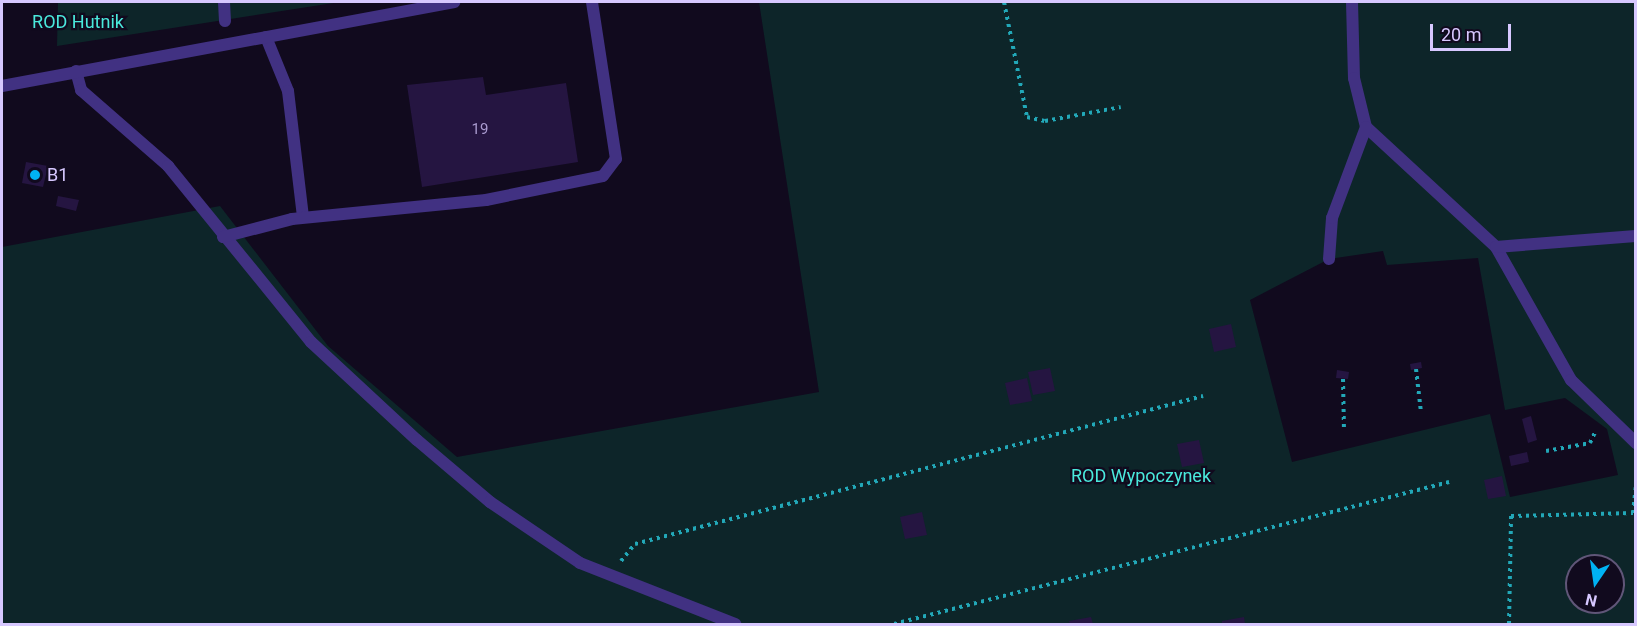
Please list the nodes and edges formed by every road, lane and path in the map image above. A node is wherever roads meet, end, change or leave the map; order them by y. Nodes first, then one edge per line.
1 (224, 2) edge
2 (454, 2) edge
3 (592, 2) edge
4 (1004, 2) edge
5 (1352, 2) edge
6 (225, 21) dead end
7 (266, 37) junction
8 (76, 71) junction
9 (2, 86) edge
10 (1121, 107) dead end
11 (1366, 127) junction
12 (303, 218) junction
13 (1635, 236) edge
14 (223, 237) junction
15 (1496, 247) junction
16 (1329, 259) dead end
17 (1416, 369) dead end
18 (1343, 379) dead end
19 (1203, 396) dead end
20 (1421, 412) dead end
21 (1599, 423) dead end
22 (1344, 431) dead end
23 (1635, 443) edge
24 (1546, 451) dead end
25 (1449, 482) dead end
26 (1635, 484) edge
27 (615, 578) junction
28 (735, 624) edge
29 (894, 624) edge
30 (1509, 624) edge

1 - 6 lane
2 - 7 lane
3 - 12 lane
4 - 10 path
5 - 11 lane
7 - 8 lane
7 - 12 lane
8 - 9 lane
8 - 14 lane
11 - 15 lane
11 - 16 lane
12 - 14 lane
13 - 15 lane
14 - 27 lane
15 - 23 lane
17 - 20 path
18 - 22 path
19 - 27 path
21 - 24 path
25 - 29 path
26 - 30 path
27 - 28 lane

